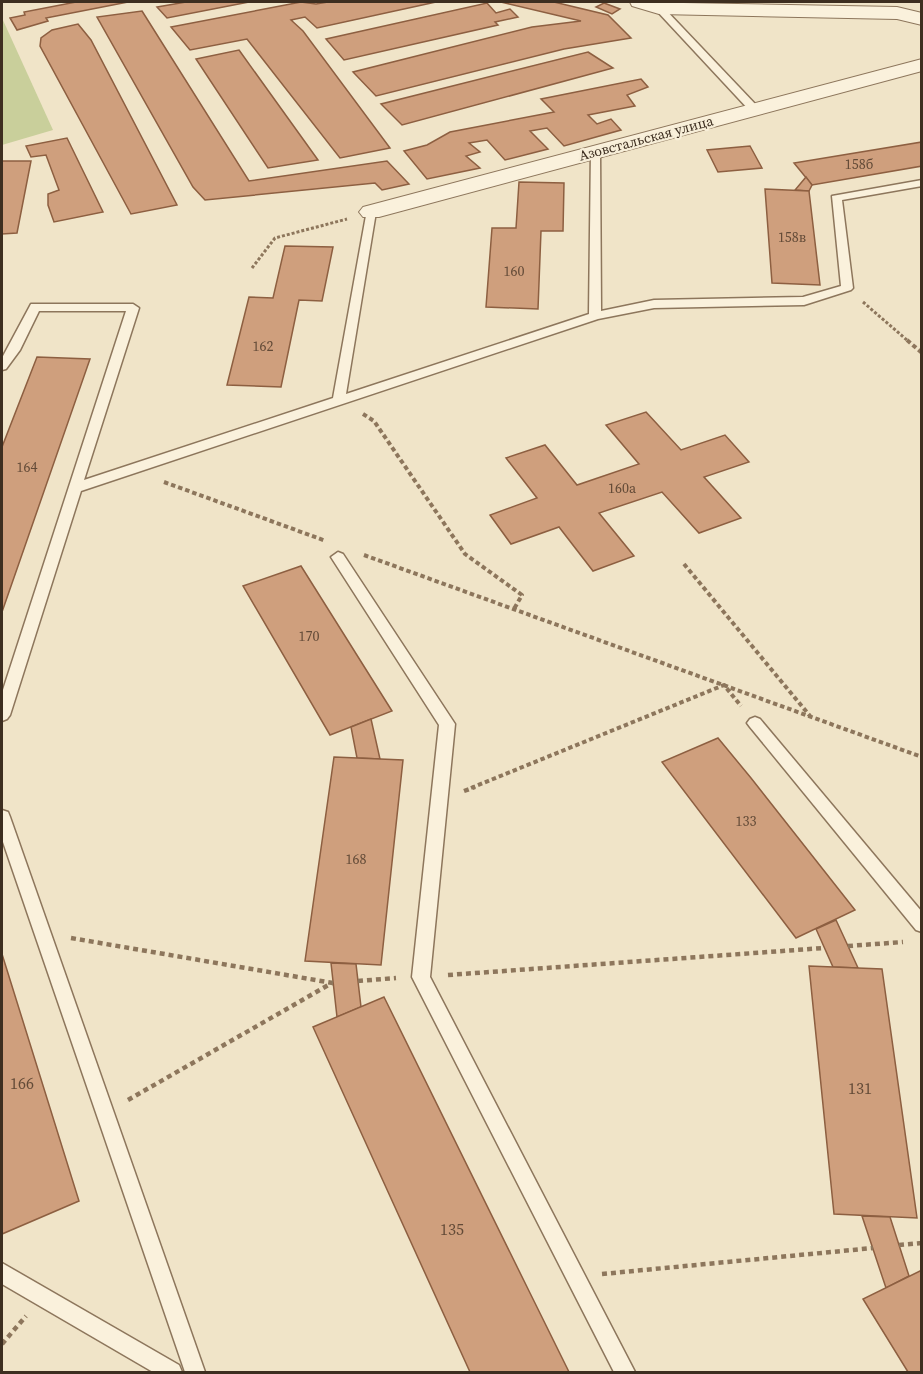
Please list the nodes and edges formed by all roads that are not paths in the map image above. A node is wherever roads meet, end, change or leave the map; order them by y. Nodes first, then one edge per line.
1 (639, 2) edge
2 (658, 8) junction
3 (921, 19) edge
4 (921, 65) edge
5 (754, 109) junction
6 (595, 151) junction
7 (921, 183) edge
8 (371, 212) joint
9 (595, 316) junction
10 (2, 366) edge
11 (339, 401) junction
12 (75, 488) junction
13 (338, 557) dead end
14 (2, 716) edge
15 (755, 723) dead end
16 (2, 817) edge
17 (921, 924) edge
18 (2, 1273) edge
19 (172, 1372) edge
20 (195, 1372) edge
21 (625, 1372) edge

1 - 2 street
2 - 3 street
2 - 5 lane
4 - 5 street, Азовстальская улица
5 - 6 street, Азовстальская улица
6 - 8 street, Азовстальская улица
6 - 9 lane
7 - 9 lane
8 - 11 lane
9 - 11 lane
10 - 12 lane
11 - 12 lane
12 - 14 lane
13 - 21 lane
15 - 17 lane
16 - 20 lane
18 - 19 lane

